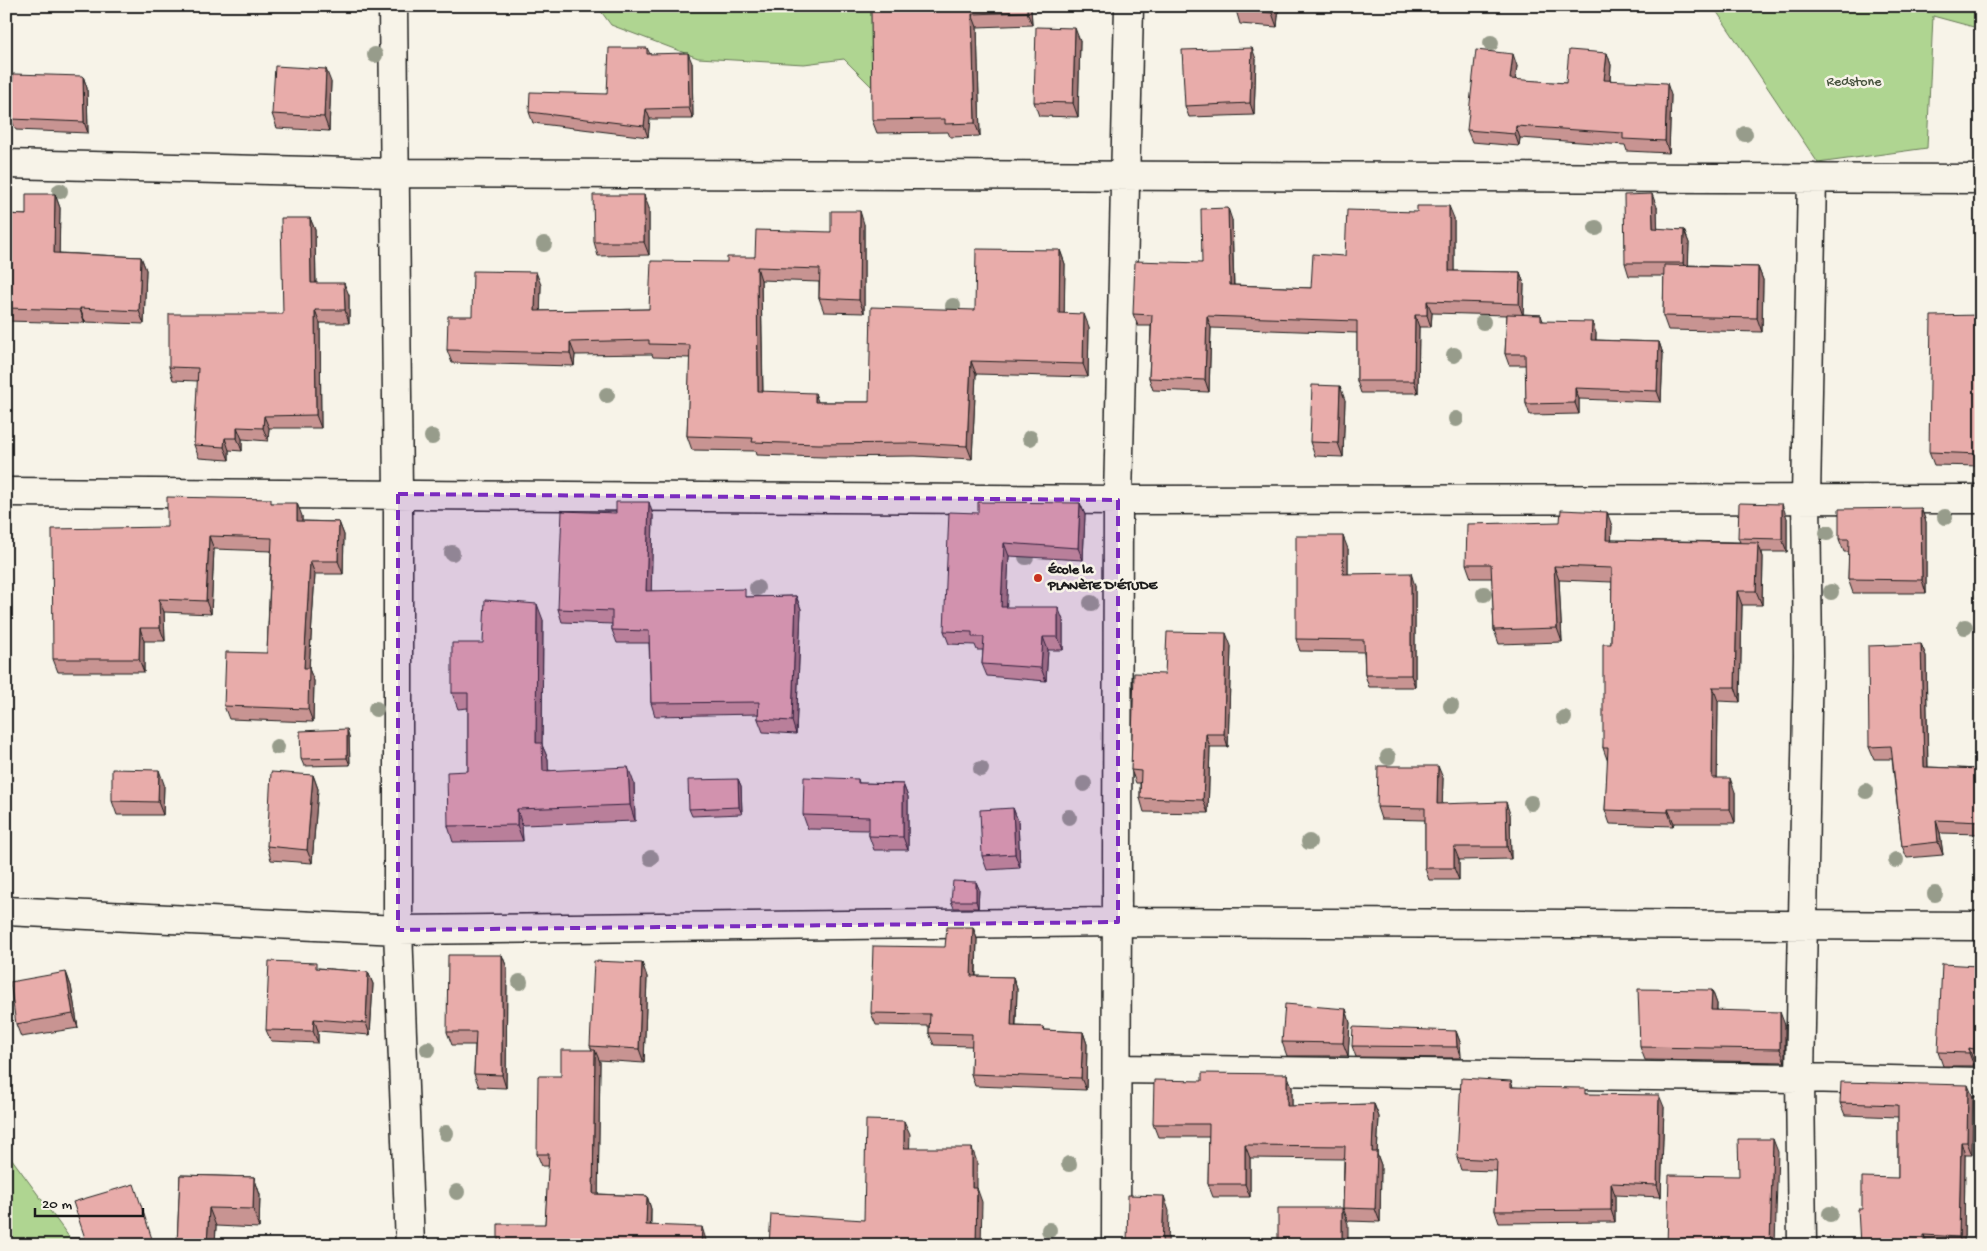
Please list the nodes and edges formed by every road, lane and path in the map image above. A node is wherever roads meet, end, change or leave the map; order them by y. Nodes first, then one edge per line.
1 (393, 6) edge
2 (1128, 6) edge
3 (6, 164) edge
4 (394, 172) junction
5 (1125, 175) junction
6 (1812, 178) junction
7 (1981, 179) edge
8 (6, 492) edge
9 (398, 494) junction
10 (1806, 498) junction
11 (1981, 499) edge
12 (1118, 500) junction
13 (6, 910) edge
14 (1118, 922) junction
15 (1802, 926) junction
16 (1981, 926) edge
17 (398, 930) junction
18 (1117, 1068) junction
19 (1800, 1078) junction
20 (1981, 1082) edge
21 (410, 1245) edge
22 (1116, 1245) edge
23 (1802, 1245) edge

1 - 4 street
2 - 5 street
3 - 4 street
4 - 5 street
4 - 9 street
5 - 6 street
5 - 12 street
6 - 7 street
6 - 10 street
8 - 9 street
9 - 12 street
9 - 17 street
10 - 11 street
10 - 12 street
10 - 15 street
12 - 14 street
13 - 17 street
14 - 15 street
14 - 17 street
14 - 18 street
15 - 16 street
15 - 19 street
17 - 21 street
18 - 19 street
18 - 22 street
19 - 20 street
19 - 23 street

